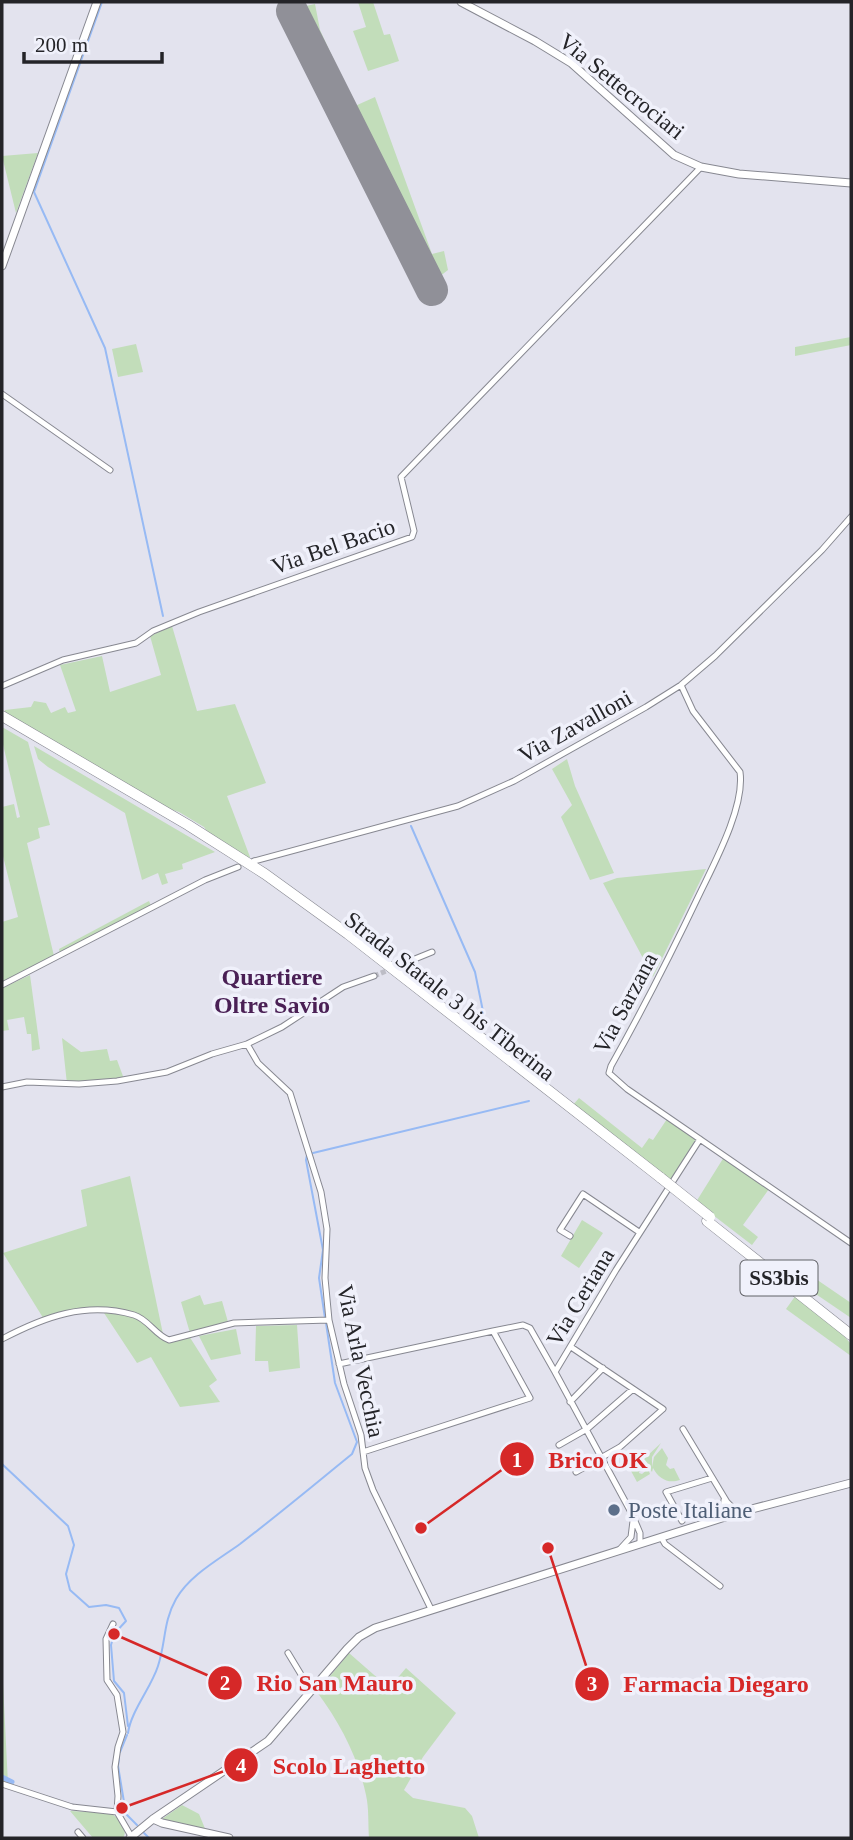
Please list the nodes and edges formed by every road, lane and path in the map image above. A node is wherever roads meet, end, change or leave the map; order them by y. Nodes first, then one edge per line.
1 (97, 2) edge
2 (461, 2) edge
3 (701, 167) junction
4 (851, 184) edge
5 (2, 266) edge
6 (2, 394) edge
7 (110, 470) dead end
8 (851, 517) edge
9 (681, 685) junction
10 (2, 687) edge
11 (2, 716) edge
12 (2, 722) edge
13 (47, 745) junction
14 (254, 861) dead end
15 (238, 867) dead end
16 (432, 952) dead end
17 (400, 965) tunnel mouth
18 (373, 976) tunnel mouth
19 (2, 985) edge
20 (247, 1044) junction
21 (2, 1087) edge
22 (700, 1139) junction
23 (708, 1219) junction
24 (639, 1232) junction
25 (570, 1236) dead end
26 (851, 1243) edge
27 (326, 1320) junction
28 (851, 1327) edge
29 (493, 1331) junction
30 (851, 1335) edge
31 (2, 1339) edge
32 (571, 1347) junction
33 (339, 1364) junction
34 (603, 1368) junction
35 (555, 1372) junction
36 (633, 1389) junction
37 (570, 1402) junction
38 (586, 1429) junction
39 (683, 1429) dead end
40 (559, 1445) dead end
41 (363, 1452) junction
42 (603, 1458) junction
43 (576, 1472) dead end
44 (712, 1478) junction
45 (850, 1484) edge
46 (725, 1501) junction
47 (744, 1511) junction
48 (632, 1514) junction
49 (730, 1515) junction
50 (717, 1519) junction
51 (682, 1521) dead end
52 (639, 1533) junction
53 (631, 1534) junction
54 (661, 1537) junction
55 (651, 1540) junction
56 (639, 1544) junction
57 (620, 1550) junction
58 (720, 1586) dead end
59 (431, 1609) junction
60 (113, 1625) dead end
61 (288, 1653) dead end
62 (311, 1691) junction
63 (2, 1784) edge
64 (117, 1812) junction
65 (153, 1819) junction
66 (78, 1832) dead end
67 (132, 1835) edge
68 (83, 1838) edge
69 (229, 1838) edge

1 - 5 main road
2 - 3 main road, Via Settecrociari
3 - 4 main road, Via Settecrociari
3 - 10 street, Via Bel Bacio
6 - 7 street
8 - 9 street, Via Zavalloni
9 - 14 street, Via Zavalloni
9 - 22 street, Via Sarzana
11 - 13 highway, Strada Statale 3 bis Tiberina / SS3bis
12 - 13 highway, Strada Statale 3 bis Tiberina / SS3bis
13 - 23 highway, Strada Statale 3 bis Tiberina / SS3bis, bridge
15 - 19 street
16 - 17 street
18 - 20 street
20 - 21 street
20 - 27 street, Via Arla Vecchia
22 - 24 street, Via Ceriana
22 - 26 street, Via Sarzana
23 - 28 highway, Strada Statale 3 bis Tiberina / SS3bis
23 - 30 highway, Strada Statale 3 bis Tiberina / SS3bis
24 - 25 street
24 - 32 street, Via Ceriana
27 - 31 street
27 - 33 street, Via Arla Vecchia
29 - 33 street
29 - 35 street
29 - 41 street
32 - 34 street
32 - 35 street, Via Ceriana
33 - 41 street, Via Arla Vecchia
34 - 36 street
34 - 37 street
35 - 37 street, Via Ceriana
36 - 38 street
36 - 42 street
37 - 38 street, Via Ceriana
38 - 40 street
38 - 42 street, Via Ceriana
39 - 44 street
41 - 59 street, Via Arla Vecchia
42 - 43 street
42 - 48 street, Via Ceriana
44 - 46 street
44 - 51 street
45 - 47 main road
46 - 47 street
46 - 49 street
46 - 50 street
47 - 49 main road
48 - 52 street, Via Ceriana
48 - 53 street
49 - 50 main road
50 - 54 main road
52 - 55 street
52 - 56 street, Via Ceriana
53 - 56 street
53 - 57 street
54 - 55 main road
54 - 58 street
55 - 56 main road
56 - 57 main road
57 - 59 main road
59 - 62 main road
60 - 64 street
61 - 62 street
62 - 65 main road
63 - 64 street
64 - 67 street
65 - 67 main road
65 - 69 main road
66 - 68 street

